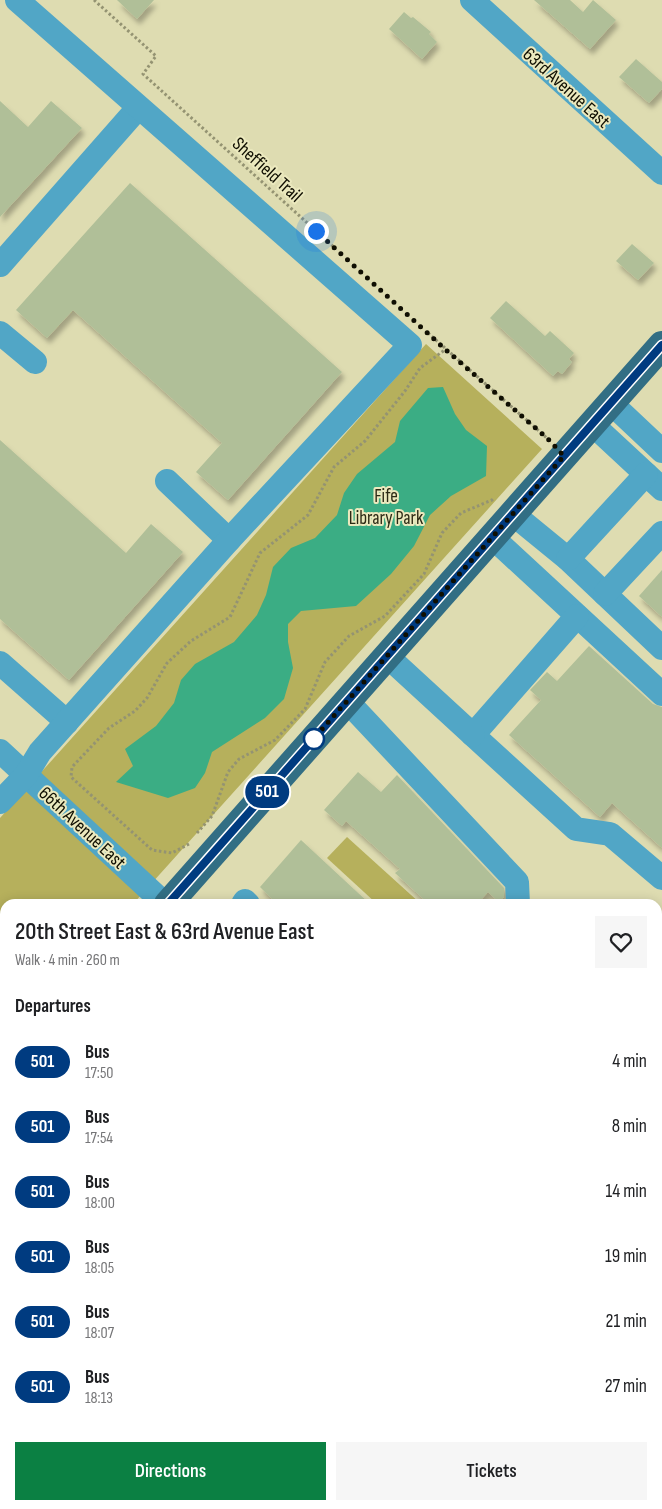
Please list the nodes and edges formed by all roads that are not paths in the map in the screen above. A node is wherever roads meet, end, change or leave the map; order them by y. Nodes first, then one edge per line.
1 (17, 0) edge
2 (472, 0) edge
3 (138, 108) junction
4 (662, 173) edge
5 (0, 265) edge
6 (0, 333) edge
7 (662, 345) edge
8 (35, 362) dead end
9 (610, 404) junction
10 (592, 424) junction
11 (662, 451) edge
12 (167, 481) dead end
13 (654, 482) edge
14 (505, 504) junction
15 (662, 533) edge
16 (492, 537) junction
17 (229, 540) junction
18 (568, 560) junction
19 (605, 594) junction
20 (578, 616) junction
21 (662, 648) edge
22 (387, 656) junction
23 (0, 663) edge
24 (662, 694) edge
25 (347, 701) junction
26 (66, 722) junction
27 (473, 734) junction
28 (0, 751) edge
29 (26, 775) junction
30 (0, 802) edge
31 (662, 878) edge
32 (161, 899) edge
33 (170, 899) edge
34 (518, 899) edge

1 - 3 street
2 - 4 street, 63rd Avenue East
3 - 5 street
3 - 17 street
6 - 8 street
7 - 9 main road
9 - 10 main road
9 - 11 street
10 - 13 street
10 - 14 main road
12 - 17 street
13 - 18 street
14 - 16 main road
14 - 18 street
15 - 19 street
16 - 20 street
16 - 22 main road
17 - 26 street
18 - 19 street
19 - 21 street
20 - 24 street
20 - 27 street
22 - 25 main road
22 - 27 street
23 - 26 street
25 - 33 main road
25 - 34 street
26 - 29 street
27 - 31 street
28 - 29 street, 66th Avenue East
29 - 30 street
29 - 32 street, 66th Avenue East

